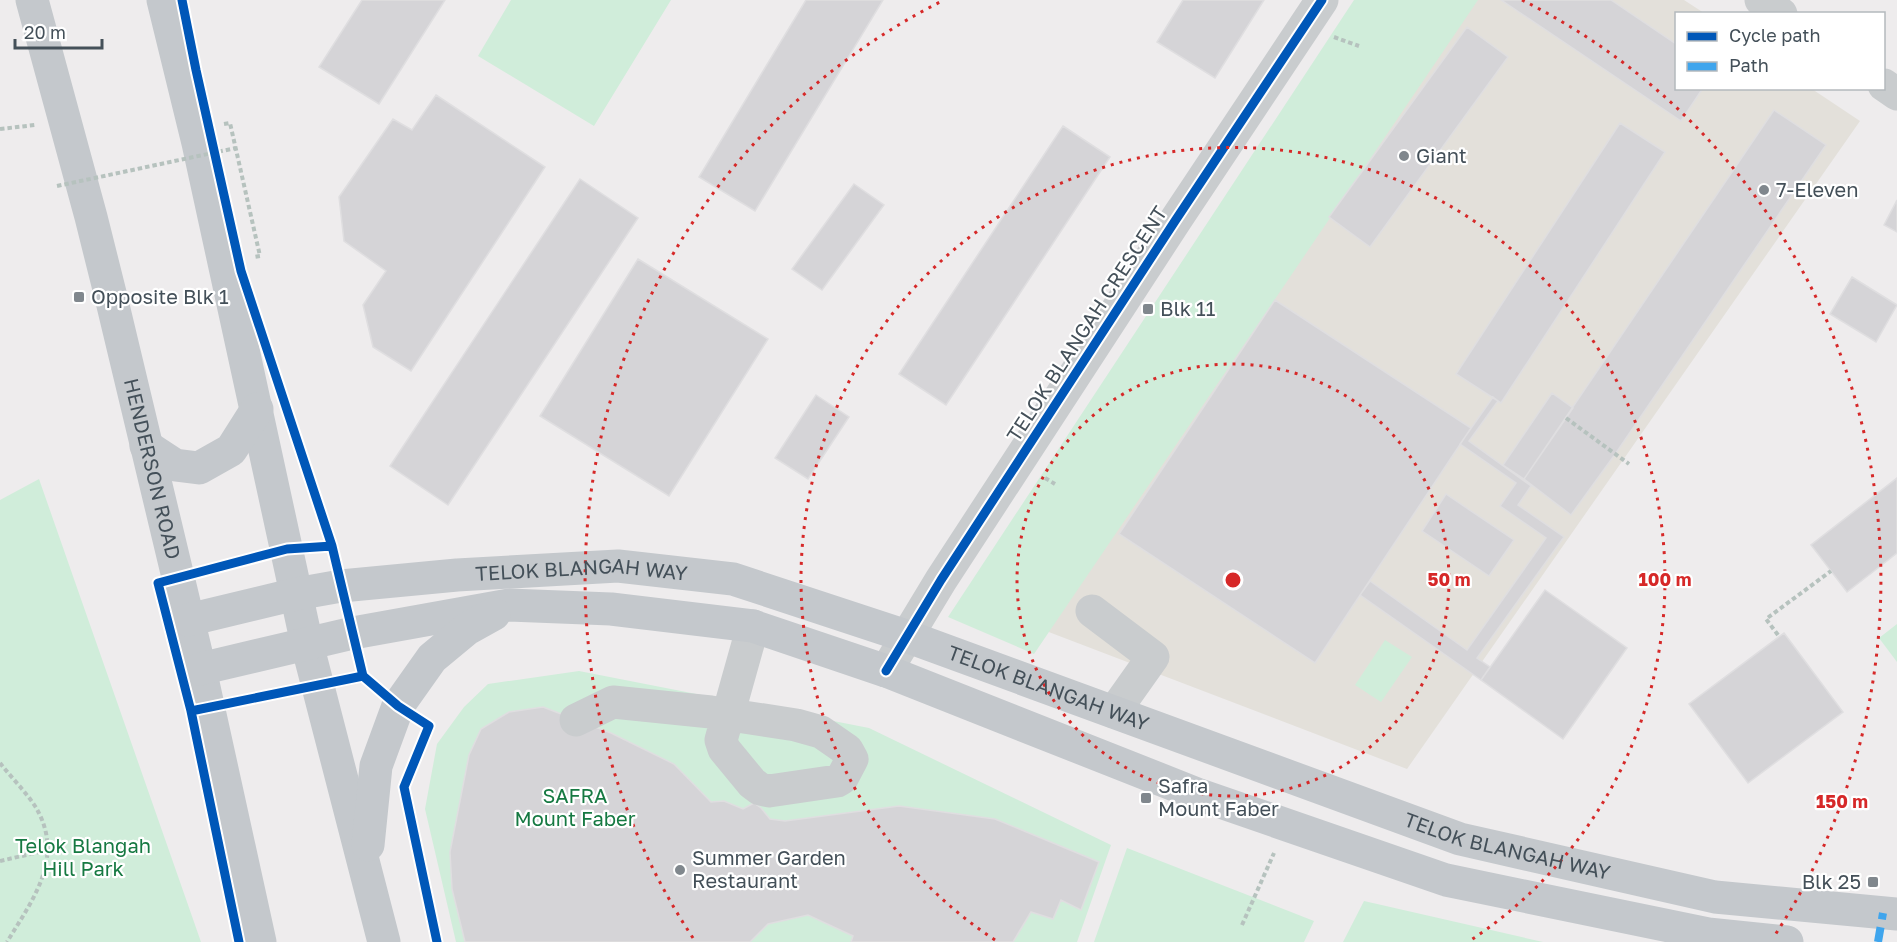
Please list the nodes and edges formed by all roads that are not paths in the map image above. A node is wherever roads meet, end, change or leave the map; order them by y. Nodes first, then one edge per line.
1 (32, 0) edge
2 (163, 0) edge
3 (1322, 0) edge
4 (1761, 0) edge
5 (1778, 12) edge
6 (257, 409) junction
7 (146, 446) junction
8 (296, 594) junction
9 (509, 605) junction
10 (1092, 611) dead end
11 (188, 620) junction
12 (753, 626) junction
13 (906, 636) junction
14 (307, 644) junction
15 (200, 669) junction
16 (886, 671) junction
17 (1114, 712) junction
18 (576, 720) dead end
19 (366, 870) junction
20 (1897, 914) edge
21 (260, 942) edge
22 (384, 942) edge
23 (1786, 942) edge

1 - 7 main road, HENDERSON ROAD
2 - 6 main road
3 - 13 street, TELOK BLANGAH CRESCENT
4 - 5 street
6 - 7 main road
6 - 8 main road
7 - 11 main road, HENDERSON ROAD
8 - 11 main road, TELOK BLANGAH WAY
8 - 13 main road, TELOK BLANGAH WAY
8 - 14 main road
9 - 12 main road, TELOK BLANGAH WAY
9 - 14 main road, TELOK BLANGAH WAY
9 - 19 main road
10 - 17 street
11 - 15 main road, HENDERSON ROAD
12 - 16 main road, TELOK BLANGAH WAY
12 - 18 street
13 - 16 street, TELOK BLANGAH CRESCENT
13 - 17 main road, TELOK BLANGAH WAY
14 - 15 main road, TELOK BLANGAH WAY
14 - 19 main road
15 - 21 main road, HENDERSON ROAD
16 - 23 main road, TELOK BLANGAH WAY
17 - 20 main road, TELOK BLANGAH WAY
19 - 22 main road

